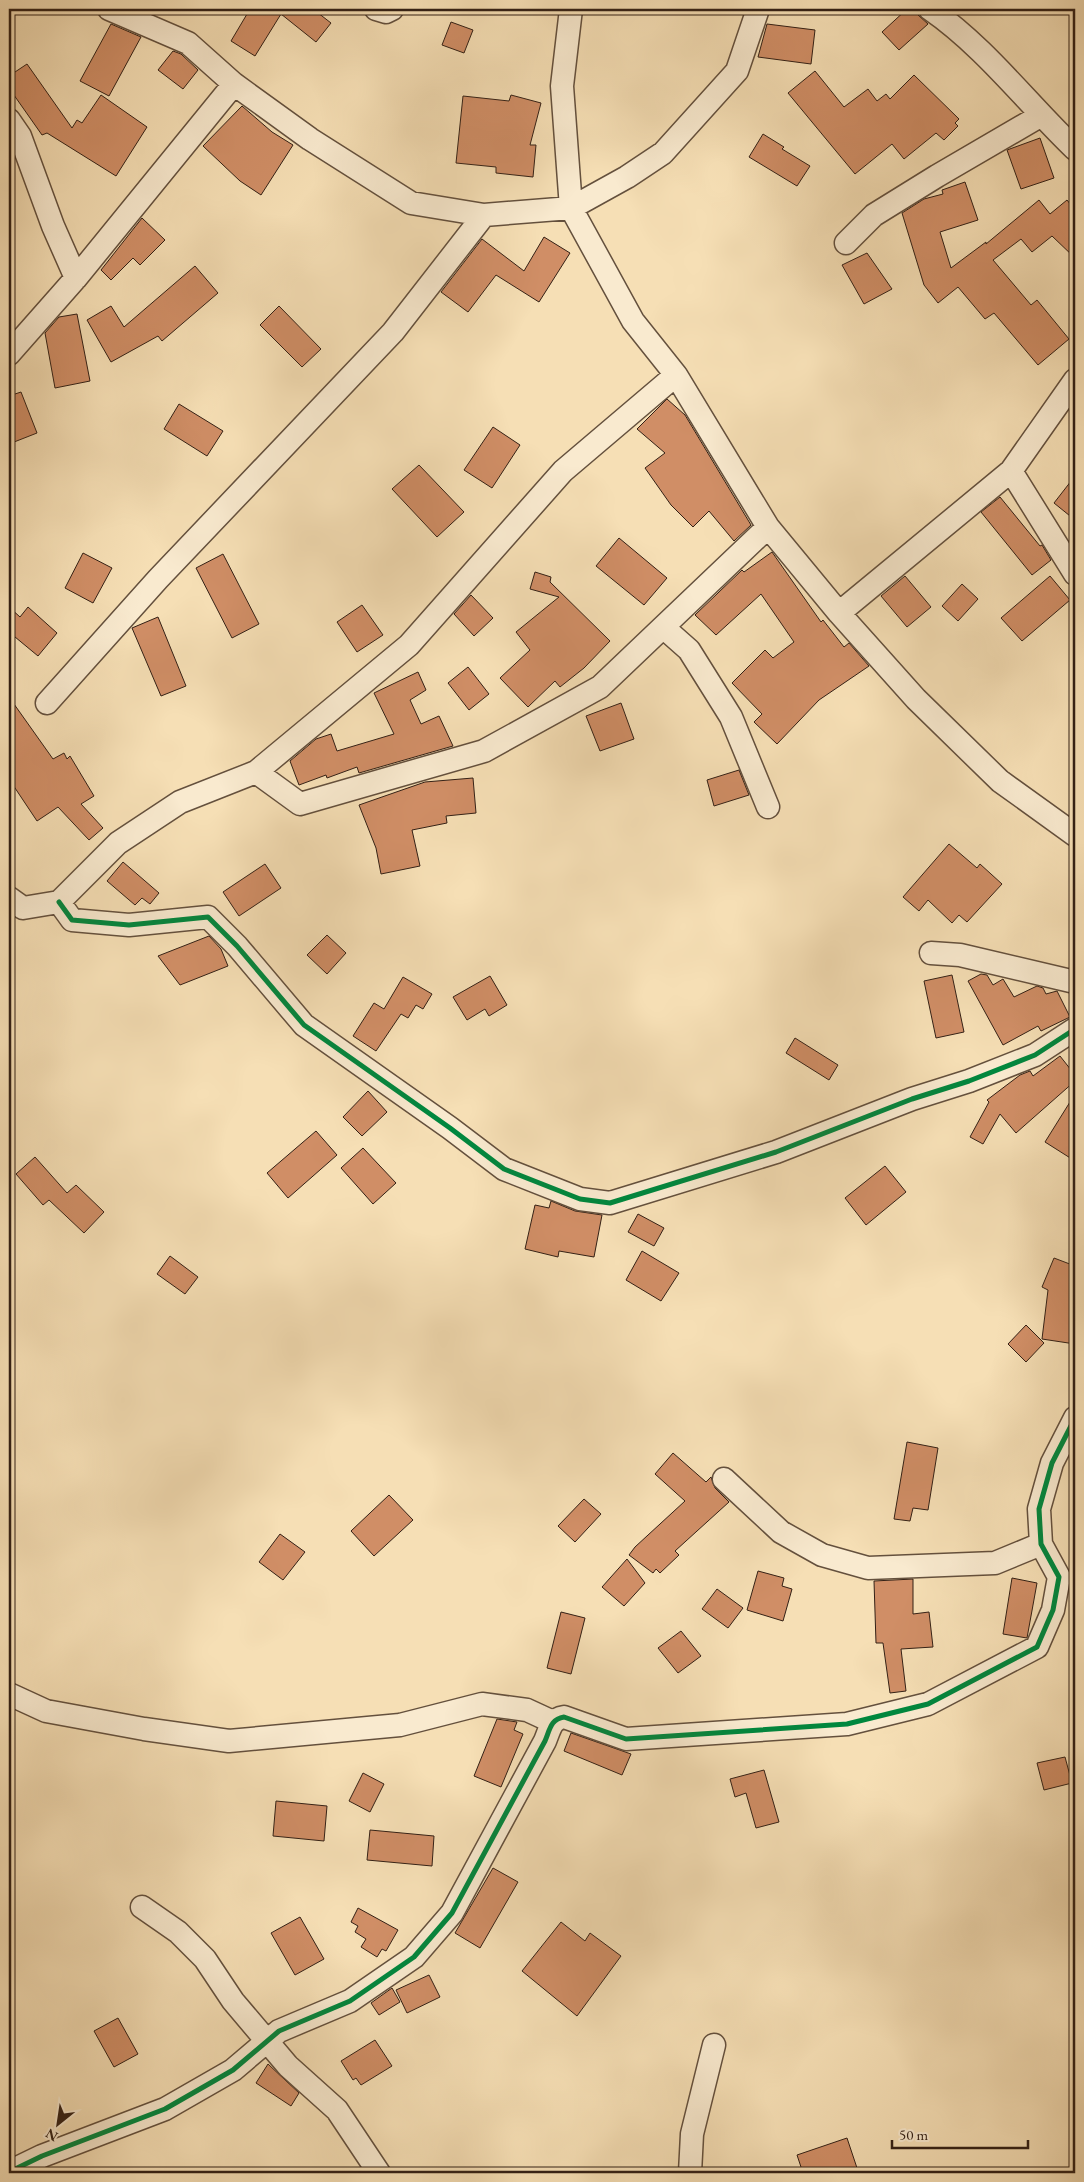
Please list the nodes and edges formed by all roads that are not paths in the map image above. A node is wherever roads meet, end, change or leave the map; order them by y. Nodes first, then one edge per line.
1 (109, 9) edge
2 (376, 9) edge
3 (392, 9) edge
4 (571, 9) edge
5 (758, 9) edge
6 (930, 9) edge
7 (234, 84) junction
8 (1040, 116) junction
9 (9, 120) edge
10 (1075, 149) edge
11 (571, 208) junction
12 (484, 215) junction
13 (846, 243) dead end
14 (76, 278) junction
15 (9, 354) edge
16 (676, 376) junction
17 (1075, 380) edge
18 (1011, 472) junction
19 (768, 527) junction
20 (1075, 574) edge
21 (839, 613) junction
22 (663, 627) junction
23 (48, 703) dead end
24 (256, 772) junction
25 (768, 807) dead end
26 (1075, 835) edge
27 (9, 898) edge
28 (59, 902) junction
29 (931, 953) dead end
30 (1075, 982) edge
31 (1075, 1029) edge
32 (1075, 1418) edge
33 (724, 1479) dead end
34 (1041, 1544) junction
35 (1067, 1579) edge
36 (9, 1694) edge
37 (552, 1722) junction
38 (142, 1907) dead end
39 (268, 2040) junction
40 (714, 2046) dead end
41 (43, 2165) edge
42 (9, 2172) edge
43 (379, 2173) edge
44 (690, 2173) edge

1 - 7 street
2 - 3 street
4 - 11 street
5 - 11 street
6 - 8 street
7 - 12 street
7 - 14 street
8 - 10 street
8 - 13 street
9 - 14 street
11 - 12 street
11 - 16 street
12 - 23 street
14 - 15 street
16 - 19 street
16 - 24 street
17 - 18 street
18 - 20 street
18 - 21 street
19 - 21 street
19 - 22 street
21 - 26 street
22 - 24 street
22 - 25 street
24 - 28 street
27 - 28 street
28 - 31 street
29 - 30 street
32 - 34 street
33 - 34 street
34 - 35 street
35 - 37 street
36 - 37 street
37 - 39 street
38 - 39 street
39 - 41 street
39 - 43 street
40 - 44 street
41 - 42 street

